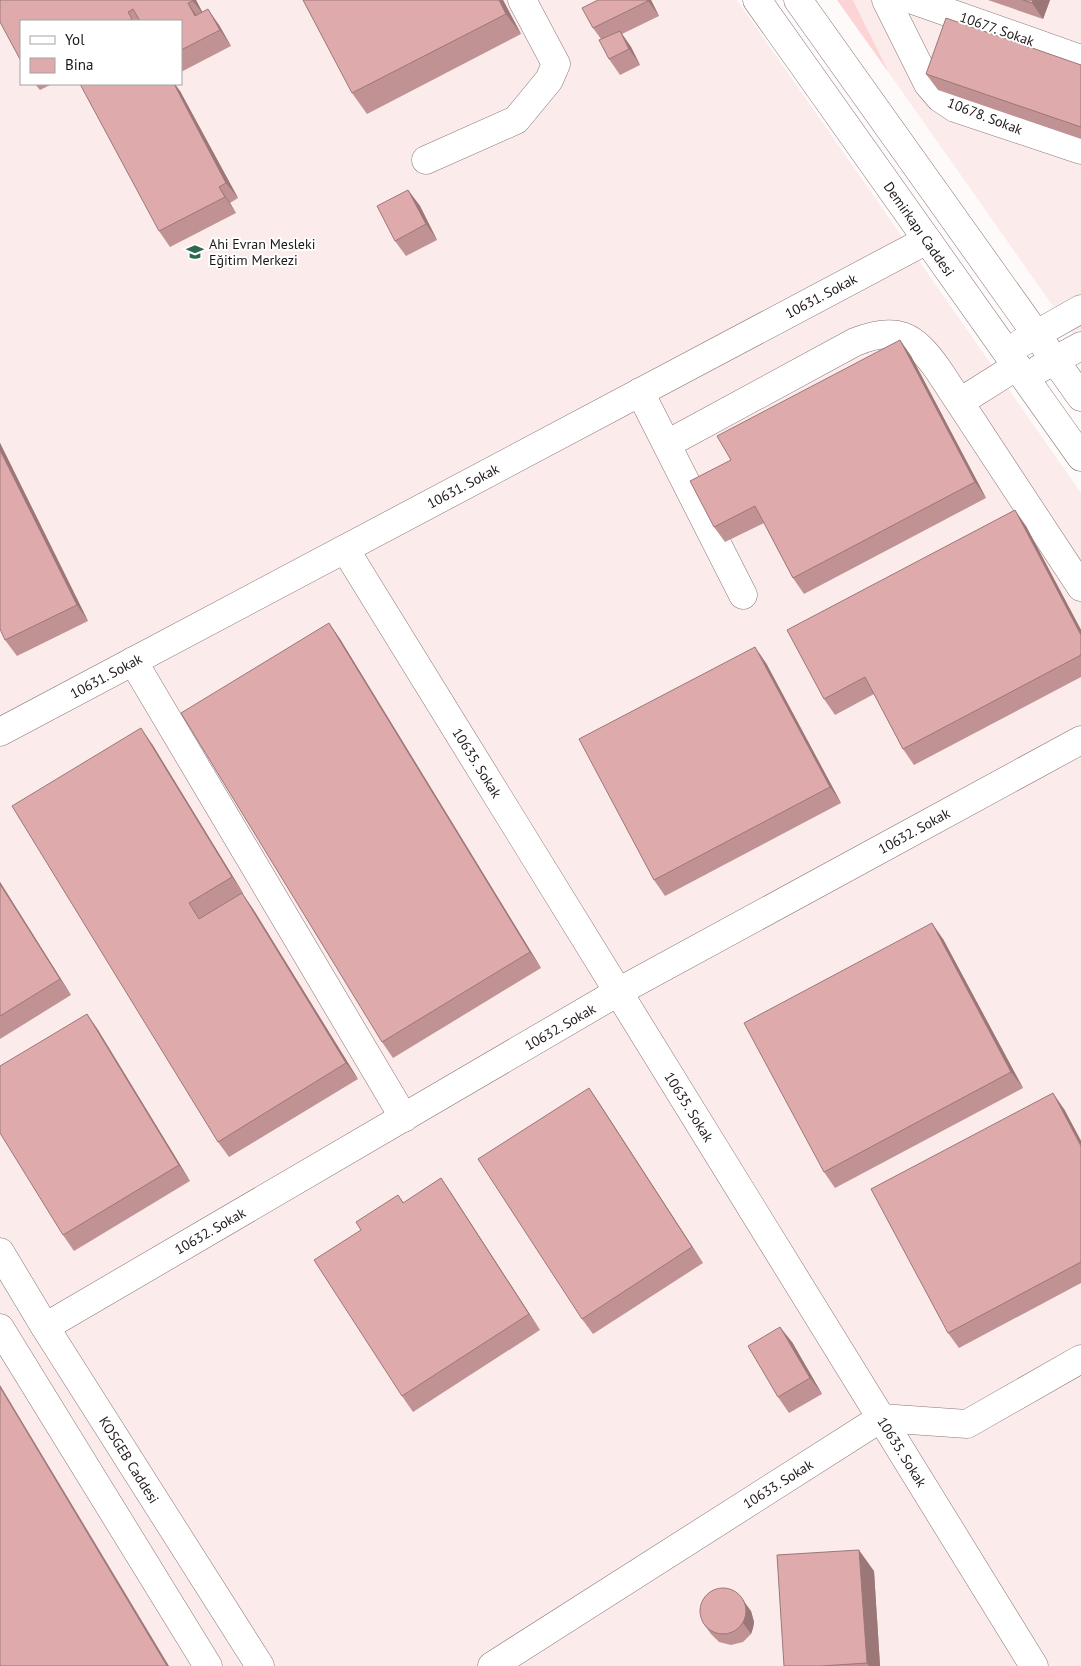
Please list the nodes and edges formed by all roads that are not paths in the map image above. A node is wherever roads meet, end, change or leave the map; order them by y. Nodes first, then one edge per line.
1 (522, 0) edge
2 (757, 0) edge
3 (798, 0) edge
4 (886, 0) edge
5 (913, 0) edge
6 (1081, 59) edge
7 (1081, 150) edge
8 (426, 160) dead end
9 (926, 240) junction
10 (1081, 310) edge
11 (1036, 334) junction
12 (1081, 346) edge
13 (1055, 360) junction
14 (1016, 365) junction
15 (640, 392) junction
16 (1081, 397) edge
17 (960, 402) junction
18 (667, 444) junction
19 (1081, 457) edge
20 (345, 549) junction
21 (1081, 587) edge
22 (742, 595) dead end
23 (133, 661) junction
24 (0, 732) edge
25 (1081, 740) edge
26 (618, 992) junction
27 (404, 1118) junction
28 (0, 1252) edge
29 (45, 1326) junction
30 (0, 1328) edge
31 (1081, 1360) edge
32 (881, 1418) junction
33 (208, 1666) edge
34 (260, 1666) edge
35 (492, 1666) edge
36 (1034, 1666) edge

1 - 8 street
2 - 9 street, Demirkapı Caddesi
3 - 11 street
4 - 7 street, 10678. Sokak
5 - 6 street, 10677. Sokak
9 - 14 street, Demirkapı Caddesi
9 - 15 street, 10631. Sokak
10 - 11 street
11 - 13 street
11 - 14 street
12 - 13 street
13 - 14 street
13 - 16 street
14 - 17 street
14 - 19 street, Demirkapı Caddesi
15 - 18 street
15 - 20 street, 10631. Sokak
17 - 18 street
17 - 21 street
18 - 22 street
20 - 23 street, 10631. Sokak
20 - 26 street, 10635. Sokak
23 - 24 street, 10631. Sokak
23 - 27 street
25 - 26 street, 10632. Sokak
26 - 27 street, 10632. Sokak
26 - 32 street, 10635. Sokak
27 - 29 street, 10632. Sokak
28 - 29 street, KOSGEB Caddesi
29 - 34 street, KOSGEB Caddesi
30 - 33 street
31 - 32 street
32 - 35 street, 10633. Sokak
32 - 36 street, 10635. Sokak

